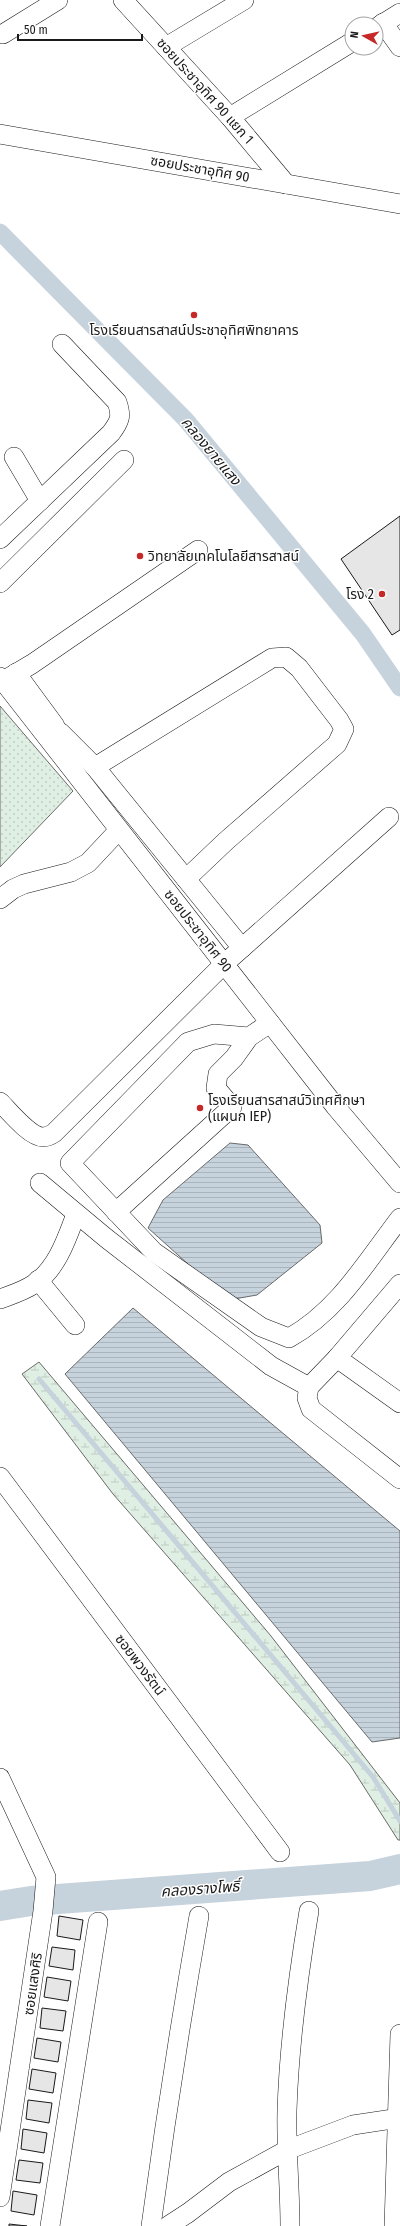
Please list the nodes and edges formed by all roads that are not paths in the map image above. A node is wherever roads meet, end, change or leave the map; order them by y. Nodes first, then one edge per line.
1 (58, 0) edge
2 (123, 0) edge
3 (244, 0) edge
4 (400, 13) edge
5 (384, 23) edge
6 (384, 29) edge
7 (3, 34) dead end
8 (166, 47) junction
9 (344, 47) edge
10 (400, 47) edge
11 (230, 117) junction
12 (0, 134) edge
13 (286, 184) junction
14 (400, 204) edge
15 (62, 344) dead end
16 (14, 457) dead end
17 (124, 460) dead end
18 (40, 501) junction
19 (0, 540) edge
20 (198, 550) dead end
21 (0, 583) edge
22 (6, 677) edge
23 (25, 711) junction
24 (61, 733) junction
25 (95, 767) junction
26 (389, 816) dead end
27 (118, 831) junction
28 (186, 879) junction
29 (0, 899) edge
30 (242, 948) junction
31 (224, 964) junction
32 (270, 1023) junction
33 (249, 1037) junction
34 (0, 1102) edge
35 (40, 1183) dead end
36 (400, 1183) edge
37 (116, 1212) junction
38 (76, 1214) junction
39 (400, 1218) edge
40 (38, 1280) junction
41 (400, 1284) edge
42 (0, 1299) edge
43 (75, 1325) dead end
44 (337, 1358) junction
45 (309, 1387) junction
46 (400, 1403) edge
47 (0, 1477) edge
48 (400, 1479) edge
49 (0, 1778) edge
50 (280, 1852) dead end
51 (309, 1911) dead end
52 (199, 1916) dead end
53 (98, 1922) dead end
54 (400, 2034) edge
55 (398, 2118) edge
56 (287, 2150) junction
57 (0, 2197) edge
58 (171, 2225) edge
59 (50, 2226) edge
60 (151, 2226) edge
61 (290, 2226) edge
62 (394, 2226) edge

1 - 7 street
2 - 8 street, ซอยประชาอุทิศ 90 แยก 1
3 - 8 street
4 - 5 street
6 - 10 street
8 - 11 street, ซอยประชาอุทิศ 90 แยก 1
9 - 11 street
11 - 13 street, ซอยประชาอุทิศ 90 แยก 1
12 - 13 street, ซอยประชาอุทิศ 90
13 - 14 street, ซอยประชาอุทิศ 90
15 - 18 street
16 - 18 street
17 - 21 street
18 - 19 street
20 - 22 street
22 - 23 street, ซอยประชาอุทิศ 90
22 - 24 street
23 - 24 street
23 - 27 street, ซอยประชาอุทิศ 90
24 - 25 street
25 - 28 street
25 - 28 street
26 - 30 street
27 - 29 street
27 - 31 street, ซอยประชาอุทิศ 90
28 - 30 street
30 - 31 street
31 - 32 street, ซอยประชาอุทิศ 90
31 - 34 street
32 - 33 street
32 - 36 street, ซอยประชาอุทิศ 90
33 - 37 street
33 - 37 street
35 - 38 street
37 - 39 street
38 - 40 street
38 - 45 street
40 - 42 street
40 - 43 street
41 - 44 street
44 - 45 street
44 - 46 street
45 - 48 street
47 - 50 street, ซอยพวงรัตน์
49 - 57 street, ซอยแสงศิริ
51 - 56 street
52 - 60 street
53 - 59 street
54 - 55 street
55 - 56 street
55 - 62 street
56 - 58 street
56 - 61 street

